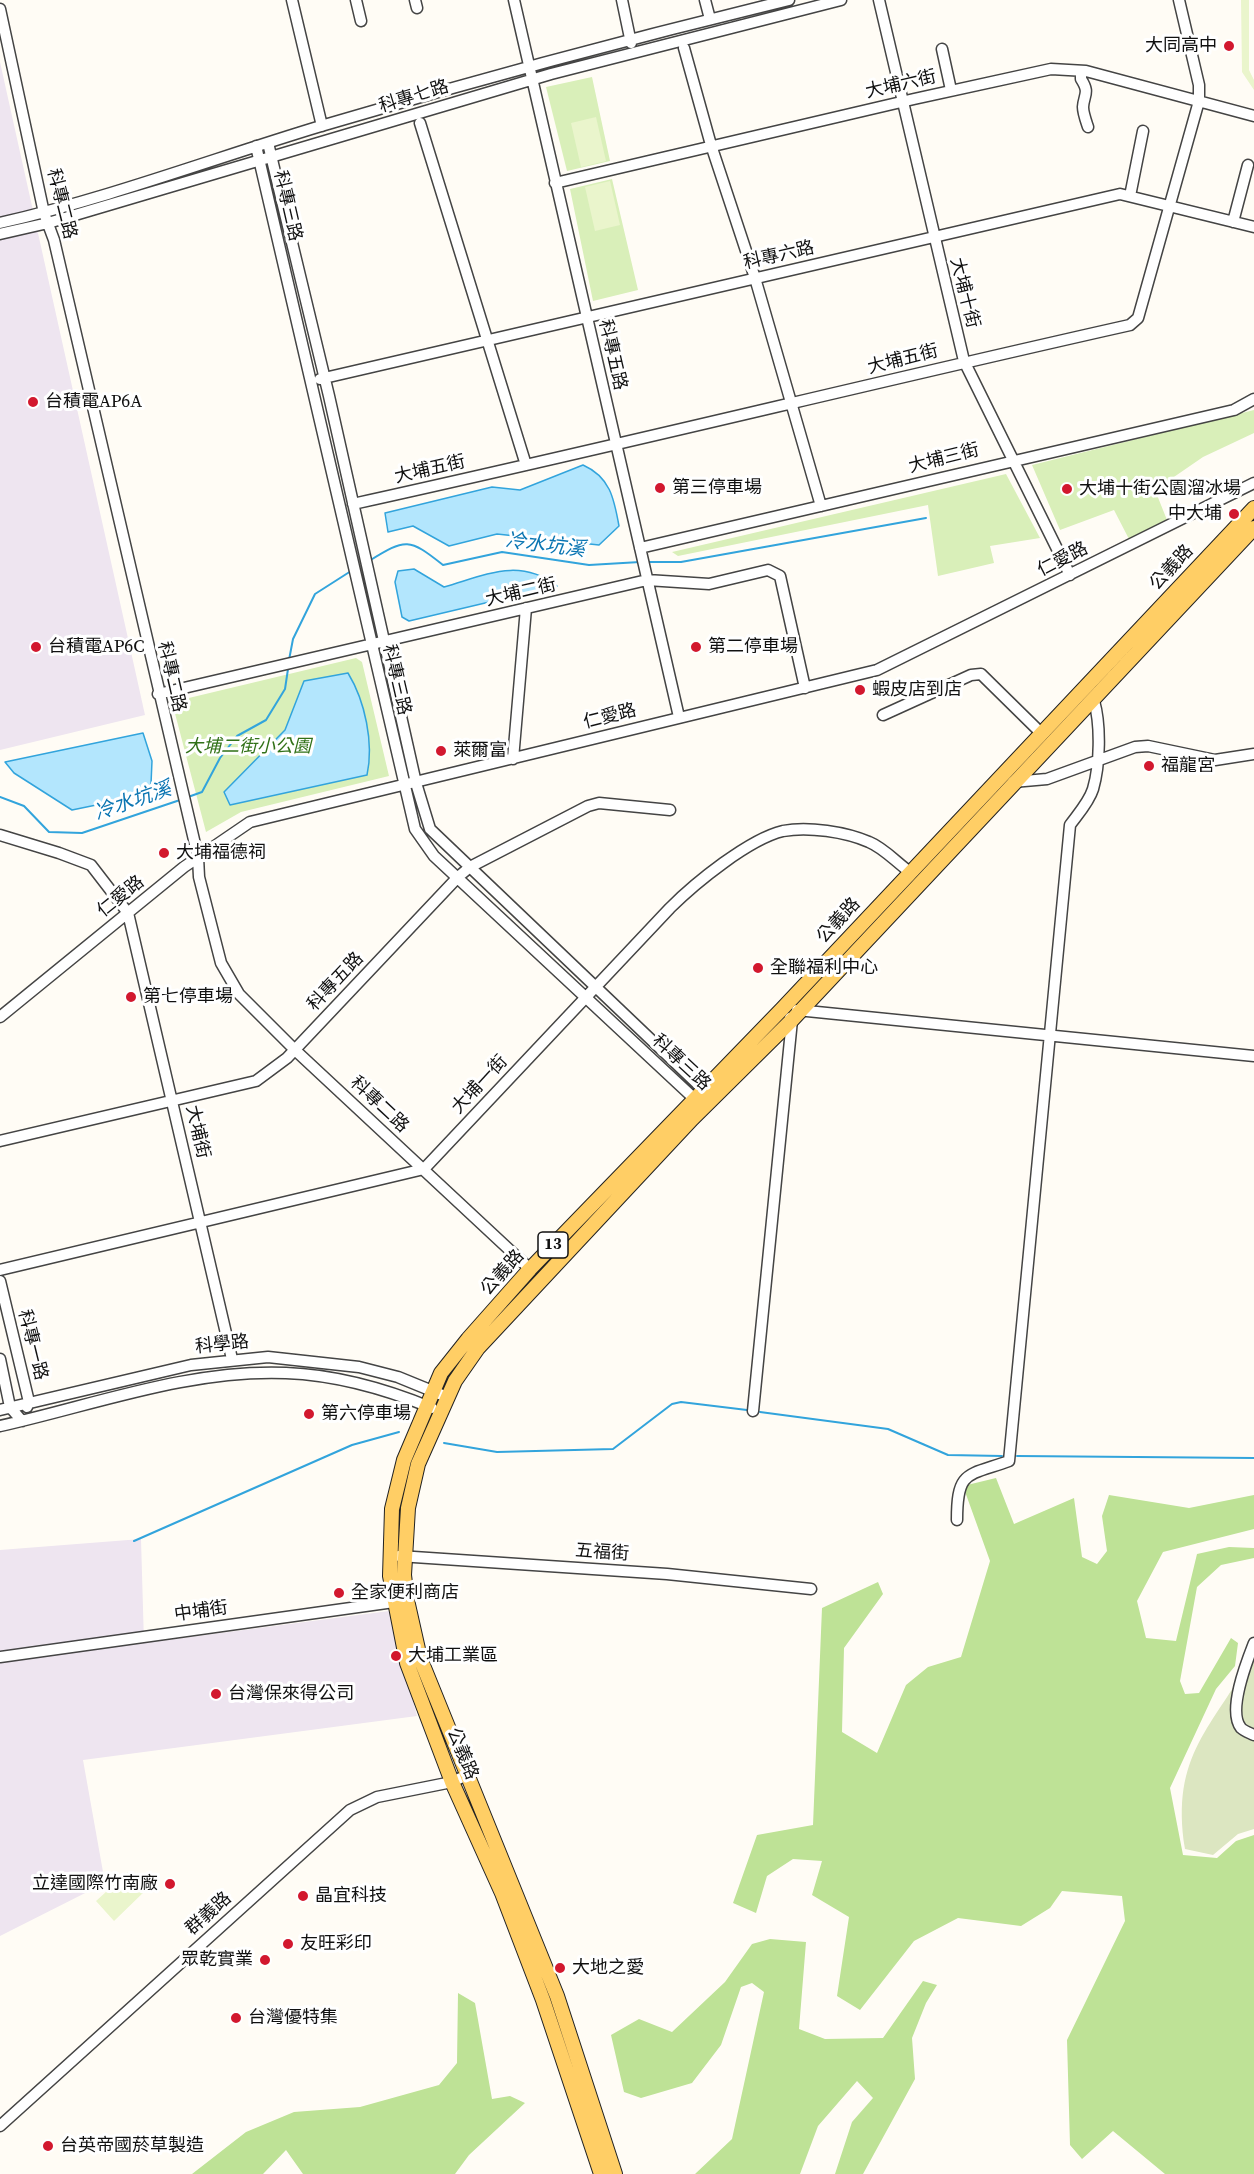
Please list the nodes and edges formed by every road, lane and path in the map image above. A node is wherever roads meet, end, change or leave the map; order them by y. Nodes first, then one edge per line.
1 (292, 0) edge
2 (356, 0) edge
3 (514, 0) edge
4 (622, 0) edge
5 (705, 0) edge
6 (789, 0) edge
7 (841, 0) edge
8 (879, 0) edge
9 (1179, 0) edge
10 (0, 9) edge
11 (710, 19) junction
12 (361, 21) dead end
13 (630, 38) junction
14 (684, 48) dead end
15 (942, 50) dead end
16 (633, 52) junction
17 (530, 65) junction
18 (1081, 71) junction
19 (533, 78) junction
20 (951, 90) junction
21 (903, 101) junction
22 (1199, 101) junction
23 (1254, 116) edge
24 (420, 123) dead end
25 (322, 126) junction
26 (1088, 127) dead end
27 (1143, 131) dead end
28 (267, 143) junction
29 (711, 145) junction
30 (256, 146) junction
31 (271, 157) junction
32 (259, 160) junction
33 (1248, 165) dead end
34 (555, 183) junction
35 (1130, 196) junction
36 (1171, 206) junction
37 (46, 218) junction
38 (1233, 222) junction
39 (0, 223) edge
40 (1254, 227) edge
41 (0, 234) edge
42 (934, 238) junction
43 (755, 278) junction
44 (586, 317) junction
45 (486, 340) junction
46 (964, 361) junction
47 (324, 378) junction
48 (310, 381) junction
49 (1254, 399) edge
50 (792, 404) junction
51 (616, 445) junction
52 (1012, 459) junction
53 (526, 465) junction
54 (1254, 483) edge
55 (353, 504) junction
56 (821, 506) junction
57 (1254, 508) edge
58 (1254, 528) edge
59 (641, 551) junction
60 (1070, 575) junction
61 (647, 577) junction
62 (526, 609) junction
63 (385, 642) junction
64 (372, 645) junction
65 (806, 688) junction
66 (158, 694) junction
67 (1094, 701) junction
68 (883, 715) dead end
69 (679, 717) junction
70 (1041, 733) junction
71 (1254, 754) edge
72 (513, 759) junction
73 (1097, 759) junction
74 (1015, 781) junction
75 (416, 783) junction
76 (992, 784) junction
77 (403, 787) junction
78 (670, 810) dead end
79 (0, 835) edge
80 (198, 857) junction
81 (470, 867) junction
82 (910, 872) junction
83 (458, 877) junction
84 (128, 913) junction
85 (595, 987) junction
86 (586, 996) junction
87 (782, 1009) junction
88 (796, 1015) junction
89 (0, 1017) edge
90 (1050, 1036) junction
91 (295, 1050) junction
92 (1254, 1056) edge
93 (703, 1098) junction
94 (173, 1101) junction
95 (0, 1141) edge
96 (646, 1147) junction
97 (424, 1169) junction
98 (644, 1173) junction
99 (201, 1224) junction
100 (530, 1269) junction
101 (0, 1270) edge
102 (0, 1281) edge
103 (0, 1359) edge
104 (232, 1359) junction
105 (440, 1394) junction
106 (29, 1402) junction
107 (427, 1406) junction
108 (5, 1408) edge
109 (753, 1411) dead end
110 (441, 1412) junction
111 (22, 1421) junction
112 (0, 1426) edge
113 (957, 1520) dead end
114 (390, 1556) junction
115 (405, 1556) junction
116 (811, 1589) dead end
117 (407, 1600) junction
118 (393, 1602) junction
119 (1254, 1643) edge
120 (0, 1657) edge
121 (1254, 1735) edge
122 (467, 1775) junction
123 (453, 1782) junction
124 (0, 2126) edge
125 (601, 2174) edge
126 (615, 2174) edge

1 - 25 street
2 - 12 street
3 - 17 street, 科專五路
4 - 13 street
5 - 11 street
6 - 11 street, 科專七路
7 - 16 street, 科專七路
8 - 21 street, 大埔十街
9 - 22 street, 大埔五街
10 - 37 street, 科專二路
11 - 13 street, 科專七路
13 - 16 street
13 - 17 street, 科專七路
14 - 29 street
15 - 20 street
16 - 19 street, 科專七路
17 - 19 street, 科專五路
17 - 25 street, 科專七路
18 - 20 street, 大埔六街
18 - 22 street, 大埔六街
18 - 26 street
19 - 31 street, 科專七路
19 - 34 street, 科專五路
20 - 21 street, 大埔六街
21 - 29 street, 大埔六街
21 - 42 street, 大埔十街
22 - 23 street, 大埔六街
22 - 36 street, 大埔五街
24 - 45 street
25 - 28 street, 科專七路
27 - 35 street
28 - 30 street, 科專七路
28 - 31 street, 科專三路
29 - 34 street, 大埔六街
29 - 43 street
30 - 32 street, 科專三路
30 - 37 street, 科專七路
31 - 32 street, 科專七路
31 - 47 street, 科專三路
32 - 37 street, 科專七路
32 - 48 street, 科專三路
33 - 38 street
34 - 44 street, 科專五路
35 - 36 street, 科專六路
35 - 42 street, 科專六路
36 - 38 street, 科專六路
36 - 46 street, 大埔五街
37 - 39 street, 科專七路
37 - 41 street, 科專七路
37 - 66 street, 科專二路
38 - 40 street, 科專六路
42 - 43 street, 科專六路
42 - 46 street, 大埔十街
43 - 44 street, 科專六路
43 - 50 street
44 - 45 street, 科專六路
44 - 51 street, 科專五路
45 - 47 street, 科專六路
45 - 53 street
46 - 50 street, 大埔五街
46 - 52 street, 大埔十街
47 - 48 street, 科專六路
47 - 55 street, 科專三路
48 - 64 street, 科專三路
49 - 52 street, 大埔三街
50 - 51 street, 大埔五街
50 - 56 street
51 - 53 street, 大埔五街
51 - 59 street, 科專五路
52 - 56 street, 大埔三街
52 - 60 street, 大埔十街
53 - 55 street, 大埔五街
54 - 60 street, 仁愛路
55 - 63 street, 科專三路
56 - 59 street, 大埔三街
57 - 70 main road, 公義路 / 13
58 - 67 main road, 公義路 / 13
59 - 61 street, 科專五路
60 - 65 street, 仁愛路
61 - 62 street, 大埔二街
61 - 65 street, 大埔二街
61 - 69 street, 科專五路
62 - 63 street, 大埔二街
62 - 72 street
63 - 64 street, 大埔二街
63 - 75 street, 科專三路
64 - 66 street, 大埔二街
64 - 77 street, 科專三路
65 - 69 street, 仁愛路
66 - 80 street, 科專二路
67 - 73 street
67 - 74 main road, 公義路 / 13
68 - 70 street
69 - 72 street, 仁愛路
70 - 76 main road, 公義路 / 13
71 - 73 street
72 - 75 street, 仁愛路
73 - 74 street
73 - 90 street
74 - 76 street
74 - 88 main road, 公義路 / 13
75 - 77 street, 仁愛路
75 - 81 street, 科專三路
76 - 82 main road, 公義路 / 13
77 - 80 street, 仁愛路
77 - 83 street, 科專三路
78 - 81 street, 科專五路
79 - 84 street
80 - 84 street, 仁愛路
80 - 91 street, 科專二路
81 - 83 street, 科專五路
81 - 85 street, 科專三路
82 - 85 street, 大埔一街
82 - 87 main road, 公義路 / 13
83 - 86 street, 科專三路
83 - 91 street, 科專五路
84 - 89 street, 仁愛路
84 - 94 street, 大埔街
85 - 86 street, 大埔一街
85 - 93 street, 科專三路
86 - 93 street, 科專三路
86 - 97 street, 大埔一街
87 - 88 street
87 - 93 main road, 公義路 / 13
88 - 90 street
88 - 93 main road, 公義路 / 13
88 - 109 street
90 - 92 street
90 - 113 street
91 - 94 street, 科專五路
91 - 97 street, 科專二路
93 - 96 main road, 公義路 / 13
93 - 98 main road, 公義路 / 13
94 - 95 street, 科專五路
94 - 99 street, 大埔街
96 - 98 street
96 - 100 main road, 公義路 / 13
97 - 99 street
97 - 100 street, 科專二路
98 - 105 main road, 公義路 / 13
99 - 101 street
99 - 104 street, 大埔街
100 - 105 main road, 公義路 / 13
102 - 106 street, 科專一路
103 - 108 street, 科專一路
104 - 105 street, 科學路
104 - 106 street, 科學路
105 - 107 main road, 公義路 / 13
105 - 110 main road, 公義路 / 13
106 - 108 street, 科學路
106 - 111 street, 科專一路
107 - 110 street, 科學路
107 - 111 street, 科學路
107 - 114 main road, 公義路 / 13
108 - 111 street, 科專一路
110 - 115 main road, 公義路 / 13
111 - 112 street, 科學路
114 - 115 street, 五福街
114 - 118 main road, 公義路 / 13
115 - 116 street, 五福街
115 - 117 main road, 公義路 / 13
117 - 118 street, 中埔街
117 - 122 main road, 公義路 / 13
118 - 120 street, 中埔街
118 - 123 main road, 公義路 / 13
119 - 121 street
122 - 123 street, 群義路
122 - 126 main road, 公義路 / 13
123 - 124 street, 群義路
123 - 125 main road, 公義路 / 13

